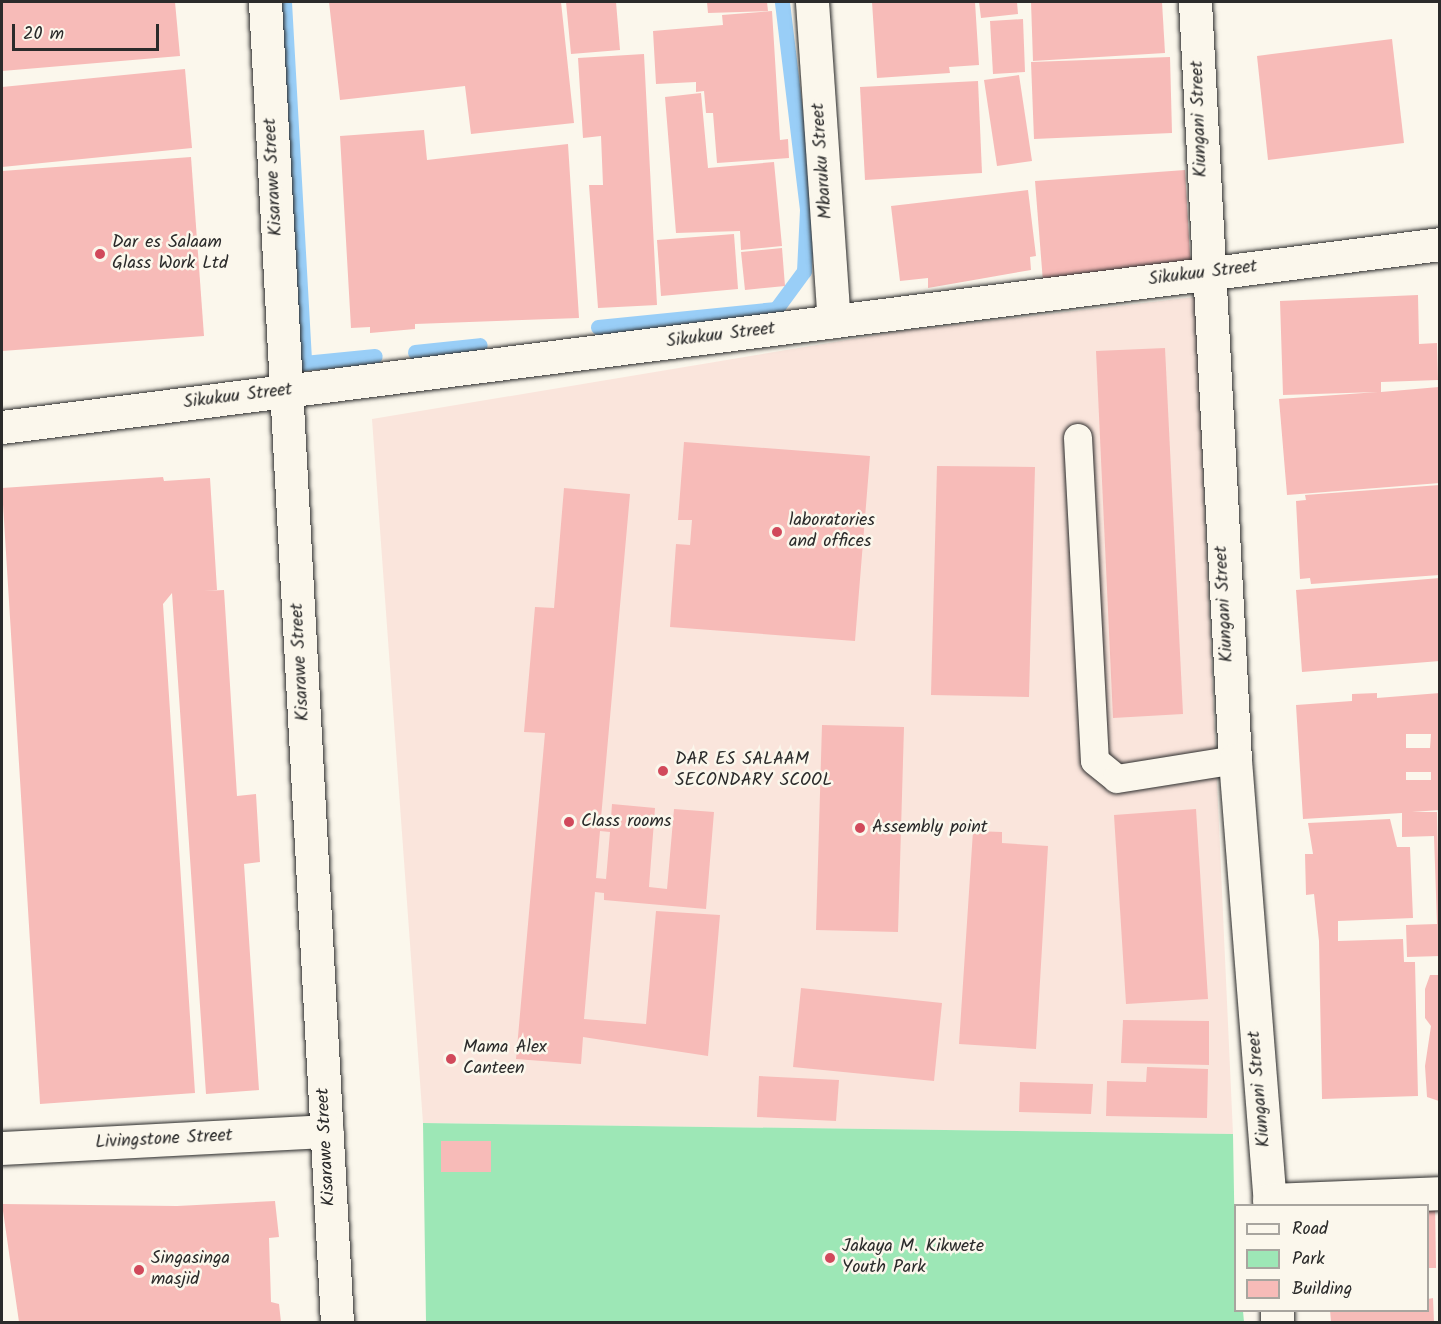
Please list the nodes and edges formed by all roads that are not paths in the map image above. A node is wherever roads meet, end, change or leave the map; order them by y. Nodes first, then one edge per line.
1 (265, 2) edge
2 (812, 2) edge
3 (1195, 2) edge
4 (1440, 244) edge
5 (1206, 273) junction
6 (834, 321) junction
7 (286, 391) junction
8 (2, 427) edge
9 (1078, 438) dead end
10 (1234, 760) junction
11 (327, 1131) junction
12 (2, 1148) edge
13 (1440, 1193) edge
14 (1269, 1203) edge
15 (337, 1323) edge

1 - 7 street, Kisarawe Street
2 - 6 street, Mbaruku Street
3 - 5 street, Kiungani Street
4 - 5 street, Sikukuu Street
5 - 6 street, Sikukuu Street
5 - 10 street, Kiungani Street
6 - 7 street, Sikukuu Street
7 - 8 street, Sikukuu Street
7 - 11 street, Kisarawe Street
9 - 10 lane
10 - 14 street, Kiungani Street
11 - 12 street, Livingstone Street
11 - 15 street, Kisarawe Street
13 - 14 street

